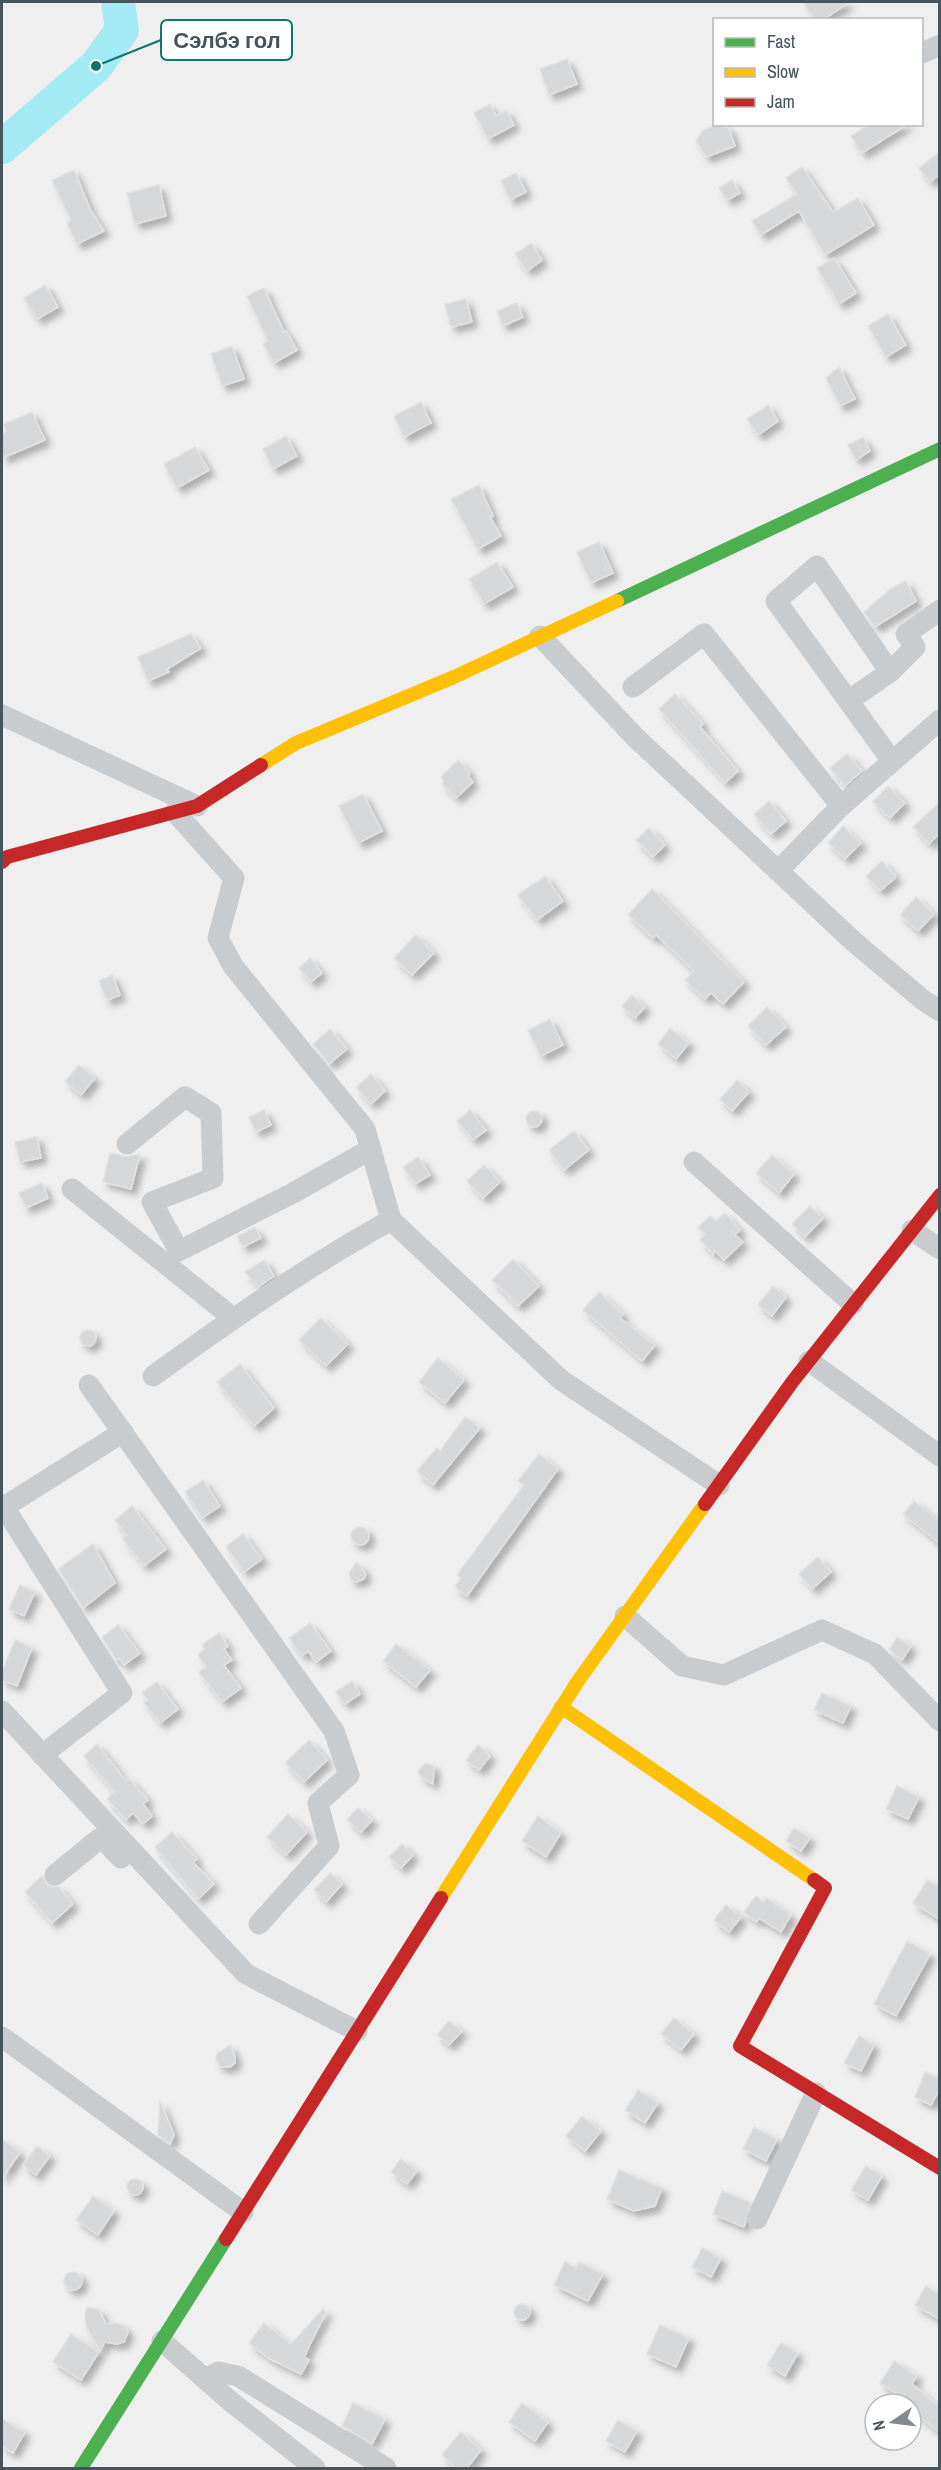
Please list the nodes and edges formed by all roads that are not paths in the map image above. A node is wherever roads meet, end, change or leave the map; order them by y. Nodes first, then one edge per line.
1 (939, 45) edge
2 (923, 52) edge
3 (939, 449) edge
4 (939, 610) edge
5 (540, 636) junction
6 (890, 672) junction
7 (633, 687) dead end
8 (848, 701) junction
9 (2, 714) edge
10 (939, 720) edge
11 (892, 762) junction
12 (197, 806) junction
13 (841, 806) junction
14 (175, 812) junction
15 (2, 862) edge
16 (778, 871) junction
17 (939, 1011) edge
18 (127, 1144) dead end
19 (371, 1149) junction
20 (694, 1162) dead end
21 (72, 1189) dead end
22 (939, 1195) edge
23 (392, 1220) junction
24 (912, 1230) junction
25 (939, 1248) edge
26 (853, 1304) junction
27 (233, 1318) junction
28 (809, 1361) junction
29 (153, 1376) dead end
30 (89, 1384) dead end
31 (123, 1432) junction
32 (939, 1456) edge
33 (719, 1485) junction
34 (624, 1616) junction
35 (915, 1696) junction
36 (939, 1702) edge
37 (561, 1707) junction
38 (2, 1711) edge
39 (939, 1721) edge
40 (42, 1755) junction
41 (55, 1875) dead end
42 (260, 1924) dead end
43 (227, 1955) junction
44 (357, 2031) junction
45 (2, 2037) edge
46 (816, 2093) junction
47 (939, 2168) edge
48 (243, 2212) junction
49 (757, 2219) dead end
50 (162, 2341) junction
51 (205, 2379) junction
52 (81, 2469) edge
53 (315, 2469) edge
54 (386, 2469) edge

1 - 2 street
3 - 5 street
4 - 6 street
5 - 12 street
5 - 16 street
6 - 8 street
6 - 8 street
7 - 13 street
8 - 11 street
9 - 12 street
10 - 11 street
11 - 13 street
12 - 14 street
13 - 16 street
14 - 15 street
14 - 19 street
16 - 17 street
18 - 19 street
19 - 23 street
20 - 26 street
21 - 27 street
22 - 24 street
23 - 27 street
23 - 33 street
24 - 25 street
24 - 26 street
26 - 28 street
27 - 29 street
28 - 32 street
28 - 33 street
30 - 31 street
31 - 40 street
31 - 42 street
33 - 34 street
34 - 35 street
34 - 37 street
35 - 36 street
35 - 39 street
37 - 44 street
37 - 46 street
38 - 40 street
40 - 43 street
41 - 43 street
43 - 44 street
44 - 48 street
45 - 48 street
46 - 47 street
46 - 49 street
48 - 50 street
50 - 51 street
50 - 52 street
51 - 53 street
51 - 54 street

